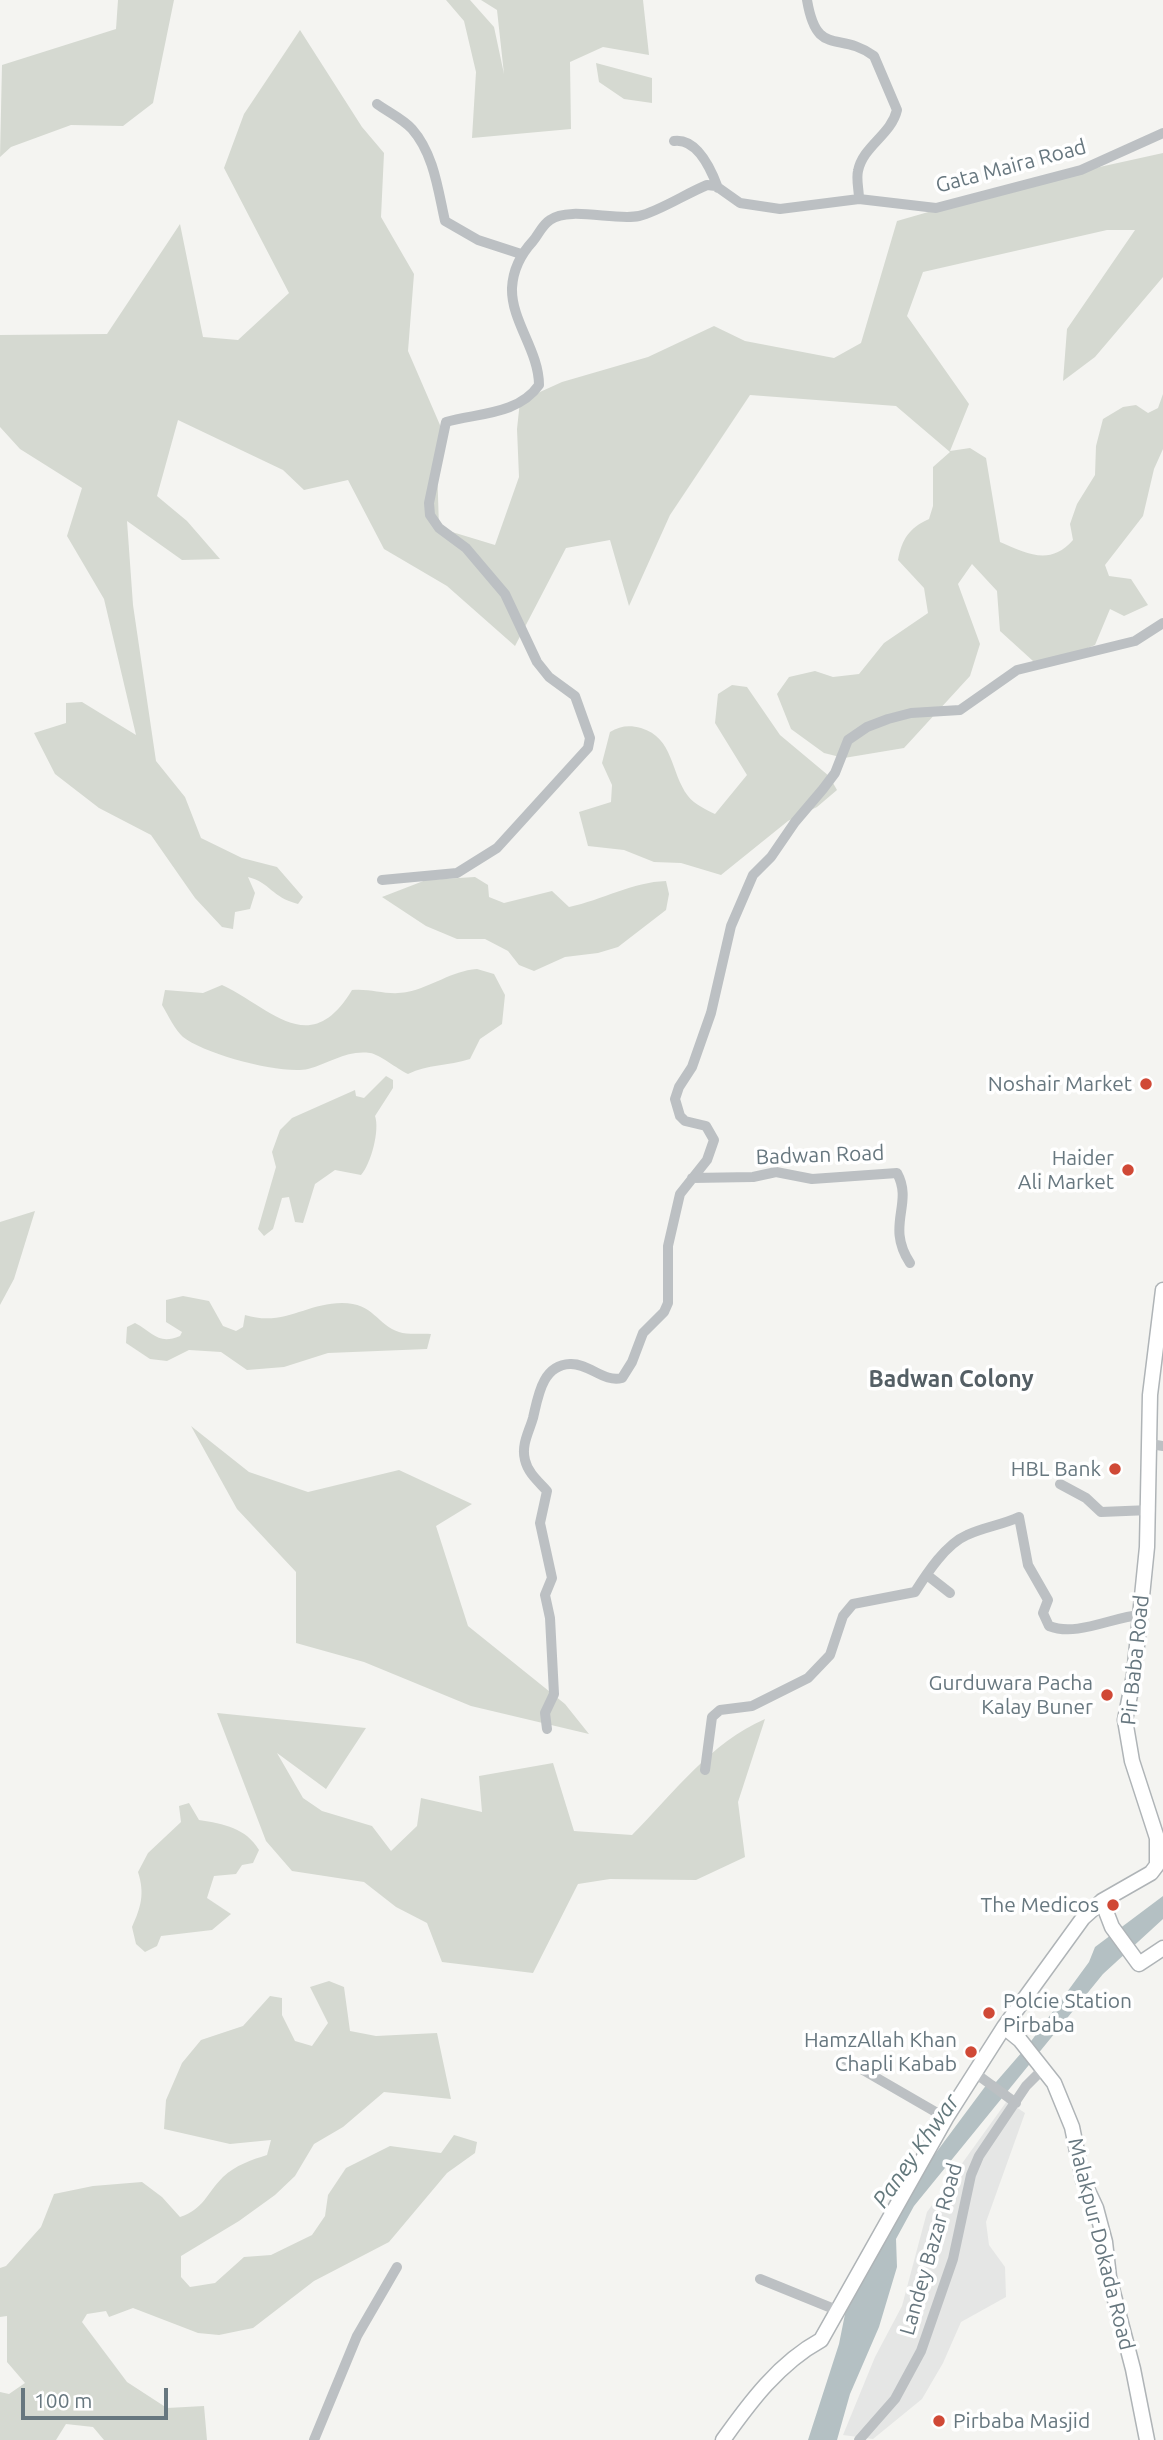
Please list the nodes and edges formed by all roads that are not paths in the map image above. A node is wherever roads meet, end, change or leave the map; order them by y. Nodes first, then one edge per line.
1 (807, 0) edge
2 (377, 104) dead end
3 (1163, 133) edge
4 (674, 141) dead end
5 (718, 188) junction
6 (859, 199) junction
7 (521, 254) junction
8 (1163, 623) edge
9 (382, 880) dead end
10 (692, 1178) junction
11 (910, 1263) dead end
12 (1163, 1290) edge
13 (1156, 1445) edge
14 (1060, 1484) dead end
15 (1150, 1510) junction
16 (927, 1575) junction
17 (950, 1593) dead end
18 (1140, 1615) junction
19 (547, 1729) dead end
20 (705, 1770) dead end
21 (1102, 1901) junction
22 (1163, 1948) edge
23 (1004, 2027) junction
24 (844, 2059) dead end
25 (1040, 2066) junction
26 (975, 2073) junction
27 (1016, 2103) junction
28 (946, 2118) junction
29 (397, 2267) dead end
30 (760, 2279) dead end
31 (839, 2311) junction
32 (314, 2440) edge
33 (723, 2440) edge
34 (859, 2440) edge
35 (1147, 2440) edge

1 - 6 street
2 - 7 street
3 - 6 street, Gata Maira Road
4 - 5 street
5 - 6 street, Gata Maira Road
5 - 7 street
7 - 9 street
8 - 10 street
10 - 11 street, Badwan Road
10 - 19 street
12 - 13 main road, Pir Baba Road
13 - 15 main road, Pir Baba Road
14 - 15 street
15 - 18 main road, Pir Baba Road
16 - 17 street
16 - 18 street
16 - 20 street
18 - 21 main road, Pir Baba Road
21 - 22 main road
21 - 23 main road
23 - 25 main road, Malakpur Dokada Road
23 - 26 main road
24 - 28 street
25 - 27 street, Landey Bazar Road
25 - 35 main road, Malakpur Dokada Road
26 - 27 street
26 - 28 main road
27 - 34 street, Landey Bazar Road
28 - 31 main road
29 - 32 street
30 - 31 street
31 - 33 main road

